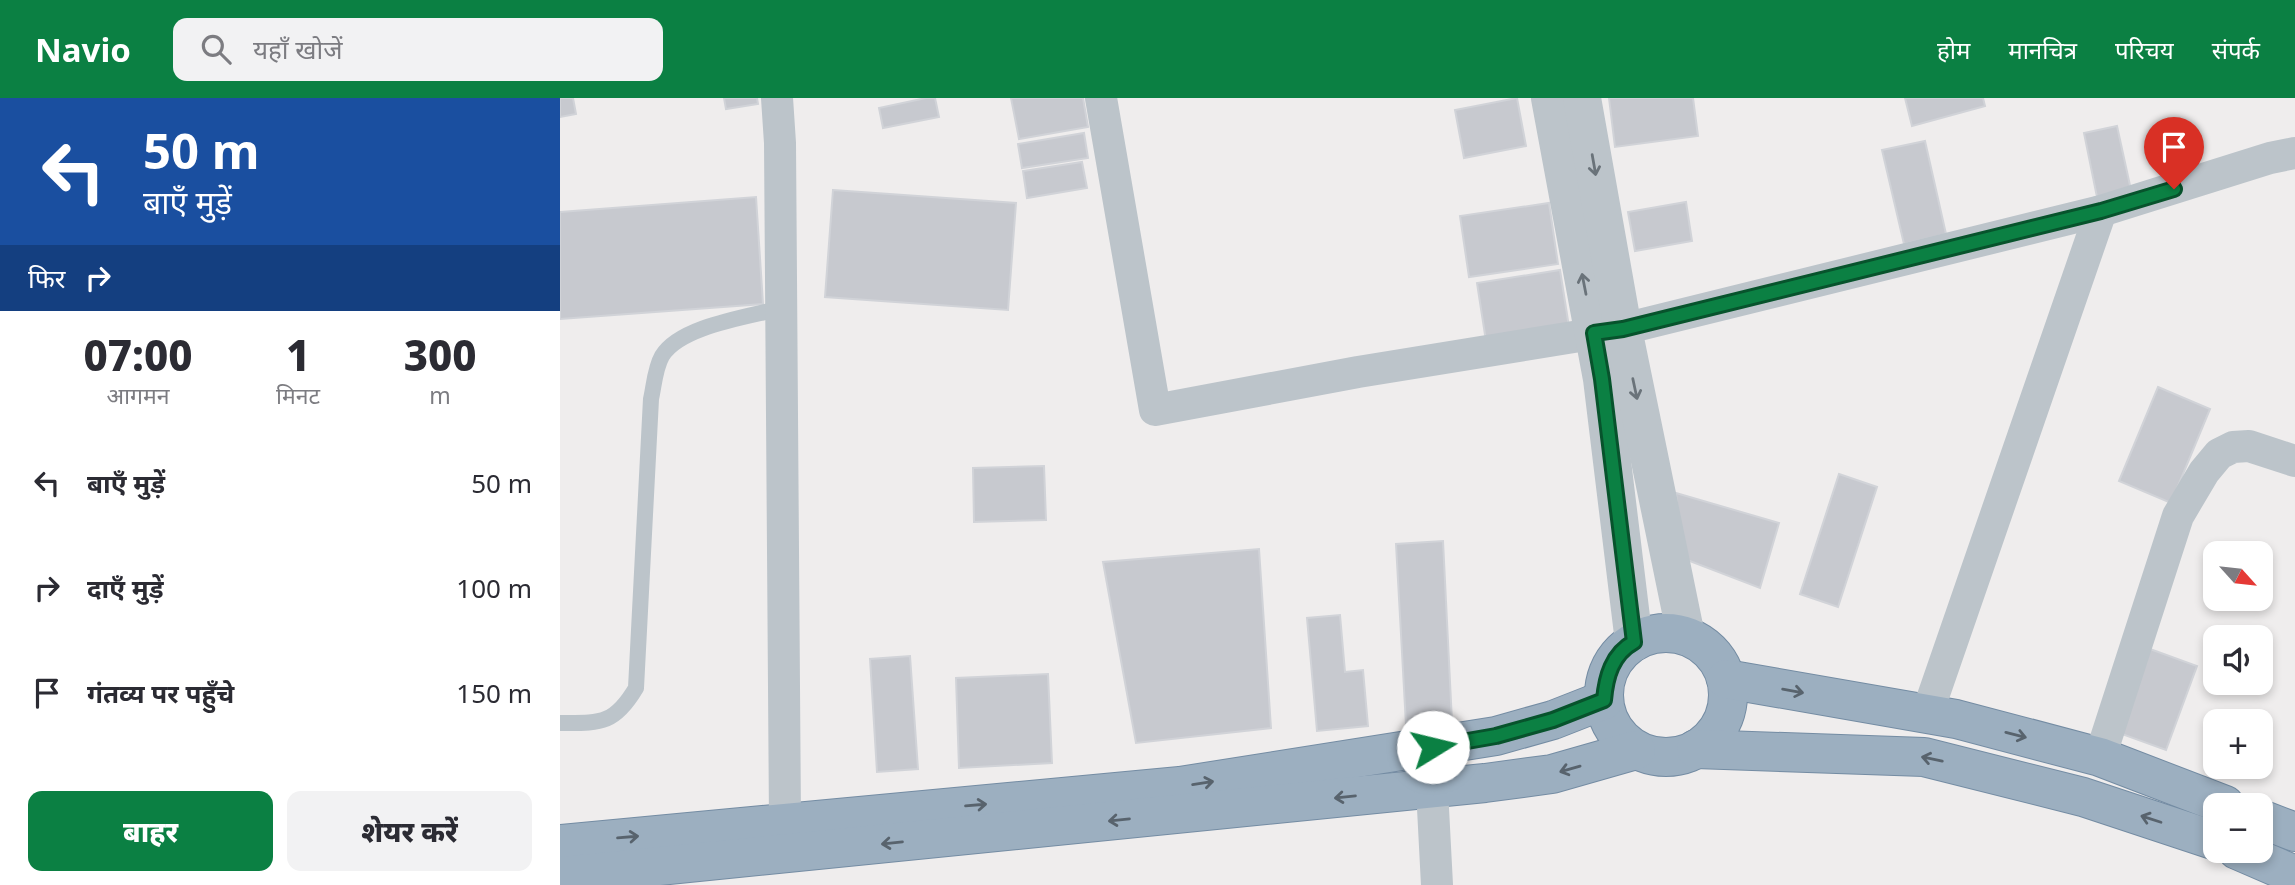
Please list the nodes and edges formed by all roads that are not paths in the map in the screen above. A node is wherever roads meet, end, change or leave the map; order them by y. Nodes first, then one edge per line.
1 (777, 98) edge
2 (1101, 98) edge
3 (1550, 98) edge
4 (1582, 98) edge
5 (2295, 153) edge
6 (2101, 211) junction
7 (782, 308) junction
8 (1608, 331) junction
9 (2295, 461) edge
10 (1686, 636) junction
11 (1634, 642) junction
12 (1726, 679) junction
13 (1604, 700) junction
14 (1927, 714) junction
15 (560, 723) edge
16 (1433, 747) junction
17 (1636, 750) junction
18 (1696, 750) junction
19 (2101, 757) junction
20 (1432, 789) junction
21 (2203, 796) edge
22 (785, 822) junction
23 (2273, 824) edge
24 (2295, 832) edge
25 (2203, 837) edge
26 (560, 844) edge
27 (2267, 863) edge
28 (2295, 875) edge
29 (560, 876) edge
30 (1437, 885) edge

1 - 7 street
2 - 8 street
8 -> 3 street
4 -> 8 street
5 - 6 street
6 - 8 street
6 - 14 street
7 - 15 lane
7 - 22 street
8 -> 10 street
8 - 11 street
9 - 19 street
10 - 11 highway
10 - 12 highway
11 - 13 highway
12 -> 14 highway
12 - 18 highway
13 - 16 highway
13 - 17 highway
14 -> 19 highway
16 - 20 street
22 -> 16 highway
17 - 18 highway
17 -> 20 highway
25 -> 18 highway
19 - 21 highway
20 -> 29 highway
20 - 30 street
26 -> 22 highway
23 - 24 highway
27 - 28 highway

